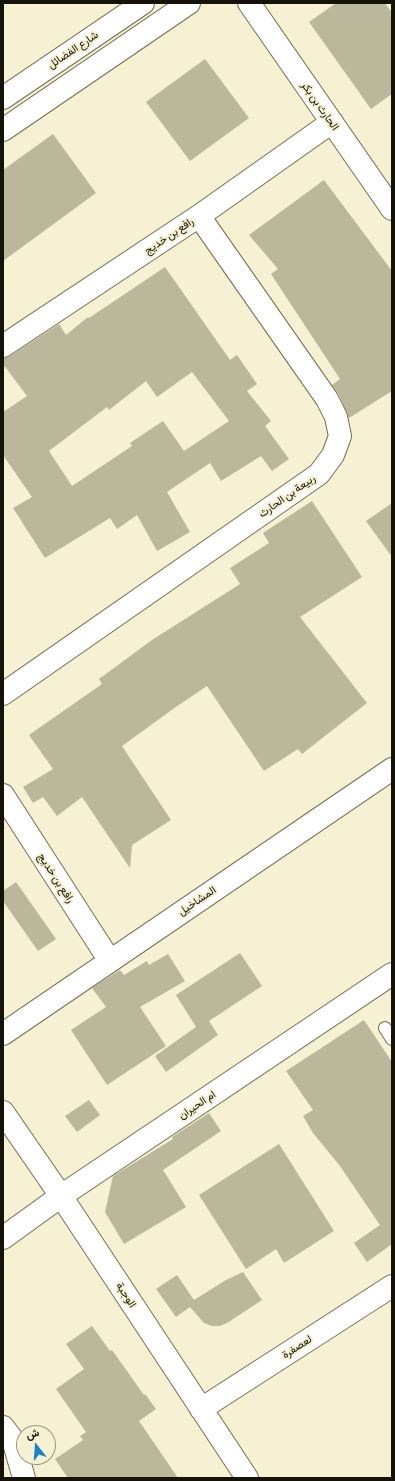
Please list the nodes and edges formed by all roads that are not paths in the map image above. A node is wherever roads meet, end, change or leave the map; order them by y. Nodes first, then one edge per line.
1 (143, 3) edge
2 (190, 3) edge
3 (249, 3) edge
4 (3, 98) edge
5 (332, 122) junction
6 (3, 130) edge
7 (392, 209) edge
8 (199, 216) junction
9 (3, 346) edge
10 (3, 694) edge
11 (392, 769) edge
12 (3, 795) edge
13 (110, 961) junction
14 (392, 974) edge
15 (385, 1028) dead end
16 (3, 1034) edge
17 (392, 1039) edge
18 (3, 1112) edge
19 (61, 1196) junction
20 (3, 1238) edge
21 (392, 1286) edge
22 (201, 1409) junction
23 (3, 1427) edge
24 (24, 1478) edge
25 (247, 1478) edge

1 - 4 street, شارع الفضائل
2 - 6 street
3 - 5 street, الحارث بن بكر
5 - 7 street, الحارث بن بكر
5 - 8 street, رافع بن خديج
8 - 9 street, رافع بن خديج
8 - 10 street, ربيعة بن الحارث
11 - 13 street, المشاخيل
12 - 13 street, رافع بن خديج
13 - 16 street, المشاخيل
14 - 19 street, ام الحيران
15 - 17 lane
18 - 19 street, الوجبة
19 - 20 street, ام الحيران
19 - 22 street, الوجبة
21 - 22 street, لعصفرة
22 - 25 street, الوجبة
23 - 24 street

